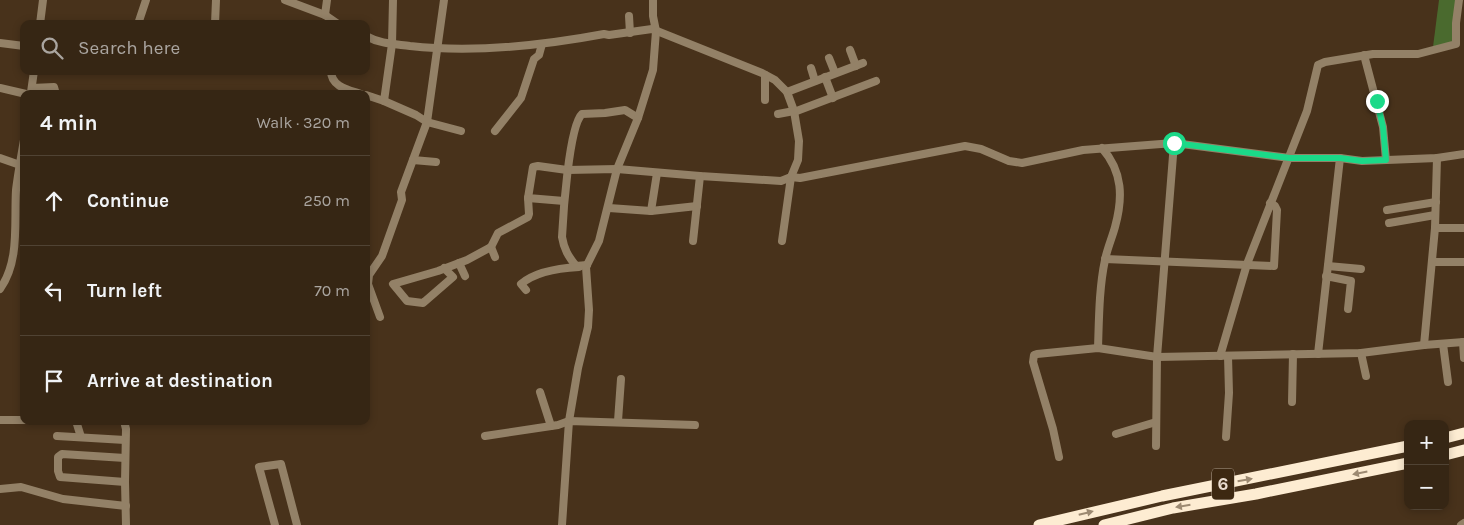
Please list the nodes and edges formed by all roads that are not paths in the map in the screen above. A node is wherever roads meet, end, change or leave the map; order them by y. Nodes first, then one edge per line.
1 (43, 0) edge
2 (146, 0) edge
3 (216, 0) edge
4 (285, 0) edge
5 (327, 0) edge
6 (393, 0) edge
7 (444, 0) edge
8 (653, 0) edge
9 (1459, 0) edge
10 (325, 15) junction
11 (629, 16) dead end
12 (40, 20) edge
13 (139, 20) edge
14 (215, 20) edge
15 (332, 20) edge
16 (656, 31) junction
17 (630, 32) junction
18 (370, 38) edge
19 (1464, 42) edge
20 (0, 43) edge
21 (392, 44) junction
22 (542, 44) junction
23 (1456, 44) junction
24 (20, 46) edge
25 (438, 49) junction
26 (850, 50) dead end
27 (1364, 55) junction
28 (829, 58) dead end
29 (811, 68) dead end
30 (765, 74) junction
31 (835, 74) junction
32 (33, 75) edge
33 (331, 75) edge
34 (825, 77) junction
35 (816, 81) junction
36 (876, 81) dead end
37 (0, 88) edge
38 (31, 90) edge
39 (37, 90) edge
40 (55, 90) edge
41 (352, 90) edge
42 (787, 92) junction
43 (20, 93) edge
44 (370, 96) edge
45 (833, 98) junction
46 (765, 100) dead end
47 (384, 101) junction
48 (794, 112) junction
49 (778, 114) dead end
50 (638, 118) junction
51 (427, 122) junction
52 (462, 131) dead end
53 (495, 131) dead end
54 (1174, 143) junction
55 (1102, 148) junction
56 (1464, 154) edge
57 (0, 158) edge
58 (1290, 158) junction
59 (1340, 158) junction
60 (1437, 158) junction
61 (412, 160) junction
62 (1386, 160) junction
63 (436, 162) dead end
64 (20, 166) joint
65 (617, 169) junction
66 (568, 170) junction
67 (657, 173) junction
68 (700, 176) junction
69 (791, 177) junction
70 (528, 198) junction
71 (564, 201) junction
72 (1436, 202) junction
73 (1270, 203) junction
74 (697, 206) junction
75 (609, 208) junction
76 (1387, 210) dead end
77 (651, 211) junction
78 (1435, 215) junction
79 (1389, 223) dead end
80 (1435, 228) junction
81 (1464, 228) edge
82 (693, 241) dead end
83 (782, 241) dead end
84 (490, 247) junction
85 (495, 257) dead end
86 (1105, 259) junction
87 (1165, 261) junction
88 (1432, 262) junction
89 (1464, 262) edge
90 (459, 263) junction
91 (1247, 264) junction
92 (587, 266) junction
93 (1328, 266) junction
94 (444, 268) junction
95 (1361, 268) dead end
96 (370, 276) edge
97 (465, 276) dead end
98 (1326, 276) junction
99 (0, 289) edge
100 (370, 290) edge
101 (526, 290) dead end
102 (1348, 309) dead end
103 (380, 318) dead end
104 (1463, 342) edge
105 (1443, 344) junction
106 (1424, 345) junction
107 (1098, 348) junction
108 (1360, 353) junction
109 (1293, 354) junction
110 (1318, 354) junction
111 (1224, 356) junction
112 (1157, 357) junction
113 (1464, 358) edge
114 (1366, 376) dead end
115 (621, 380) dead end
116 (1448, 382) dead end
117 (540, 392) dead end
118 (1292, 402) dead end
119 (0, 420) edge
120 (20, 420) edge
121 (569, 421) junction
122 (618, 421) junction
123 (1156, 422) junction
124 (77, 425) edge
125 (125, 425) edge
126 (695, 425) dead end
127 (551, 426) junction
128 (1464, 433) edge
129 (1116, 434) dead end
130 (57, 436) dead end
131 (485, 436) dead end
132 (81, 437) junction
133 (1226, 437) dead end
134 (1449, 437) edge
135 (125, 440) junction
136 (1156, 446) dead end
137 (1404, 447) edge
138 (1464, 450) edge
139 (1449, 454) edge
140 (124, 458) junction
141 (1059, 458) dead end
142 (1404, 464) edge
143 (125, 482) junction
144 (0, 489) edge
145 (126, 506) junction
146 (126, 525) edge
147 (275, 525) edge
148 (297, 525) edge
149 (562, 525) edge
150 (1039, 525) edge
151 (1104, 525) edge

1 - 12 street
2 - 13 street
3 - 14 street
4 - 10 street
5 - 10 street
6 - 21 street
7 - 25 street
8 - 16 street
9 - 23 street
10 - 15 street
11 - 17 street
16 - 17 street
16 - 30 street
16 - 50 street
17 - 22 street
18 - 21 street
19 - 23 street
20 - 24 street
21 - 25 street
21 - 47 street
22 - 25 street
22 - 53 street
23 - 27 street
25 - 51 street
26 - 31 street
27 - 58 street
27 - 62 street
28 - 31 street
29 - 35 street
30 - 42 street
30 - 46 street
31 - 34 street
32 - 38 street
33 - 41 street
34 - 35 street
34 - 45 street
35 - 42 street
36 - 45 street
37 - 43 street
39 - 40 street
42 - 48 street
44 - 47 street
45 - 48 street
47 - 51 street
48 - 49 street
48 - 69 street
50 - 65 street
50 - 66 street
51 - 52 street
51 - 61 street
54 - 55 street
54 - 58 street
54 - 87 street
55 - 69 street
55 - 86 street
56 - 60 street
57 - 64 street
58 - 59 street
58 - 73 street
59 - 62 street
59 - 93 street
60 - 62 street
60 - 72 street
61 - 63 street
61 - 96 street
64 - 99 street
65 - 66 street
65 - 67 street
65 - 75 street
66 - 70 street
66 - 71 street
67 - 68 street
67 - 77 street
68 - 69 street
68 - 74 street
69 - 83 street
70 - 71 street
70 - 84 street
71 - 92 street
72 - 76 street
72 - 78 street
73 - 91 street
73 - 91 street
74 - 77 street
74 - 82 street
75 - 77 street
75 - 92 street
78 - 79 street
78 - 80 street
80 - 81 street
80 - 88 street
84 - 85 street
84 - 90 street
86 - 87 street
86 - 107 street
87 - 91 street
87 - 112 street
88 - 89 street
88 - 106 street
90 - 94 street
90 - 97 street
91 - 111 street
92 - 101 street
92 - 121 street
93 - 95 street
93 - 98 street
94 - 94 street
98 - 102 street
98 - 110 street
100 - 103 street
104 - 105 street
104 - 113 street
105 - 106 street
105 - 116 street
106 - 108 street
107 - 112 street
107 - 141 street
108 - 110 street
108 - 114 street
109 - 110 street
109 - 111 street
109 - 118 street
111 - 112 street
111 - 133 street
112 - 123 street
115 - 122 street
117 - 127 street
119 - 120 street
121 - 122 street
121 - 127 street
121 - 149 street
122 - 126 street
123 - 129 street
123 - 136 street
124 - 132 street
125 - 135 street
127 - 131 street
128 - 134 highway
130 - 132 street
132 - 135 street
135 - 140 street
150 -> 137 highway, 6
138 - 139 highway
140 - 143 street
140 - 143 street
142 -> 151 highway, 6
143 - 145 street
144 - 145 street
145 - 146 street
147 - 148 street

